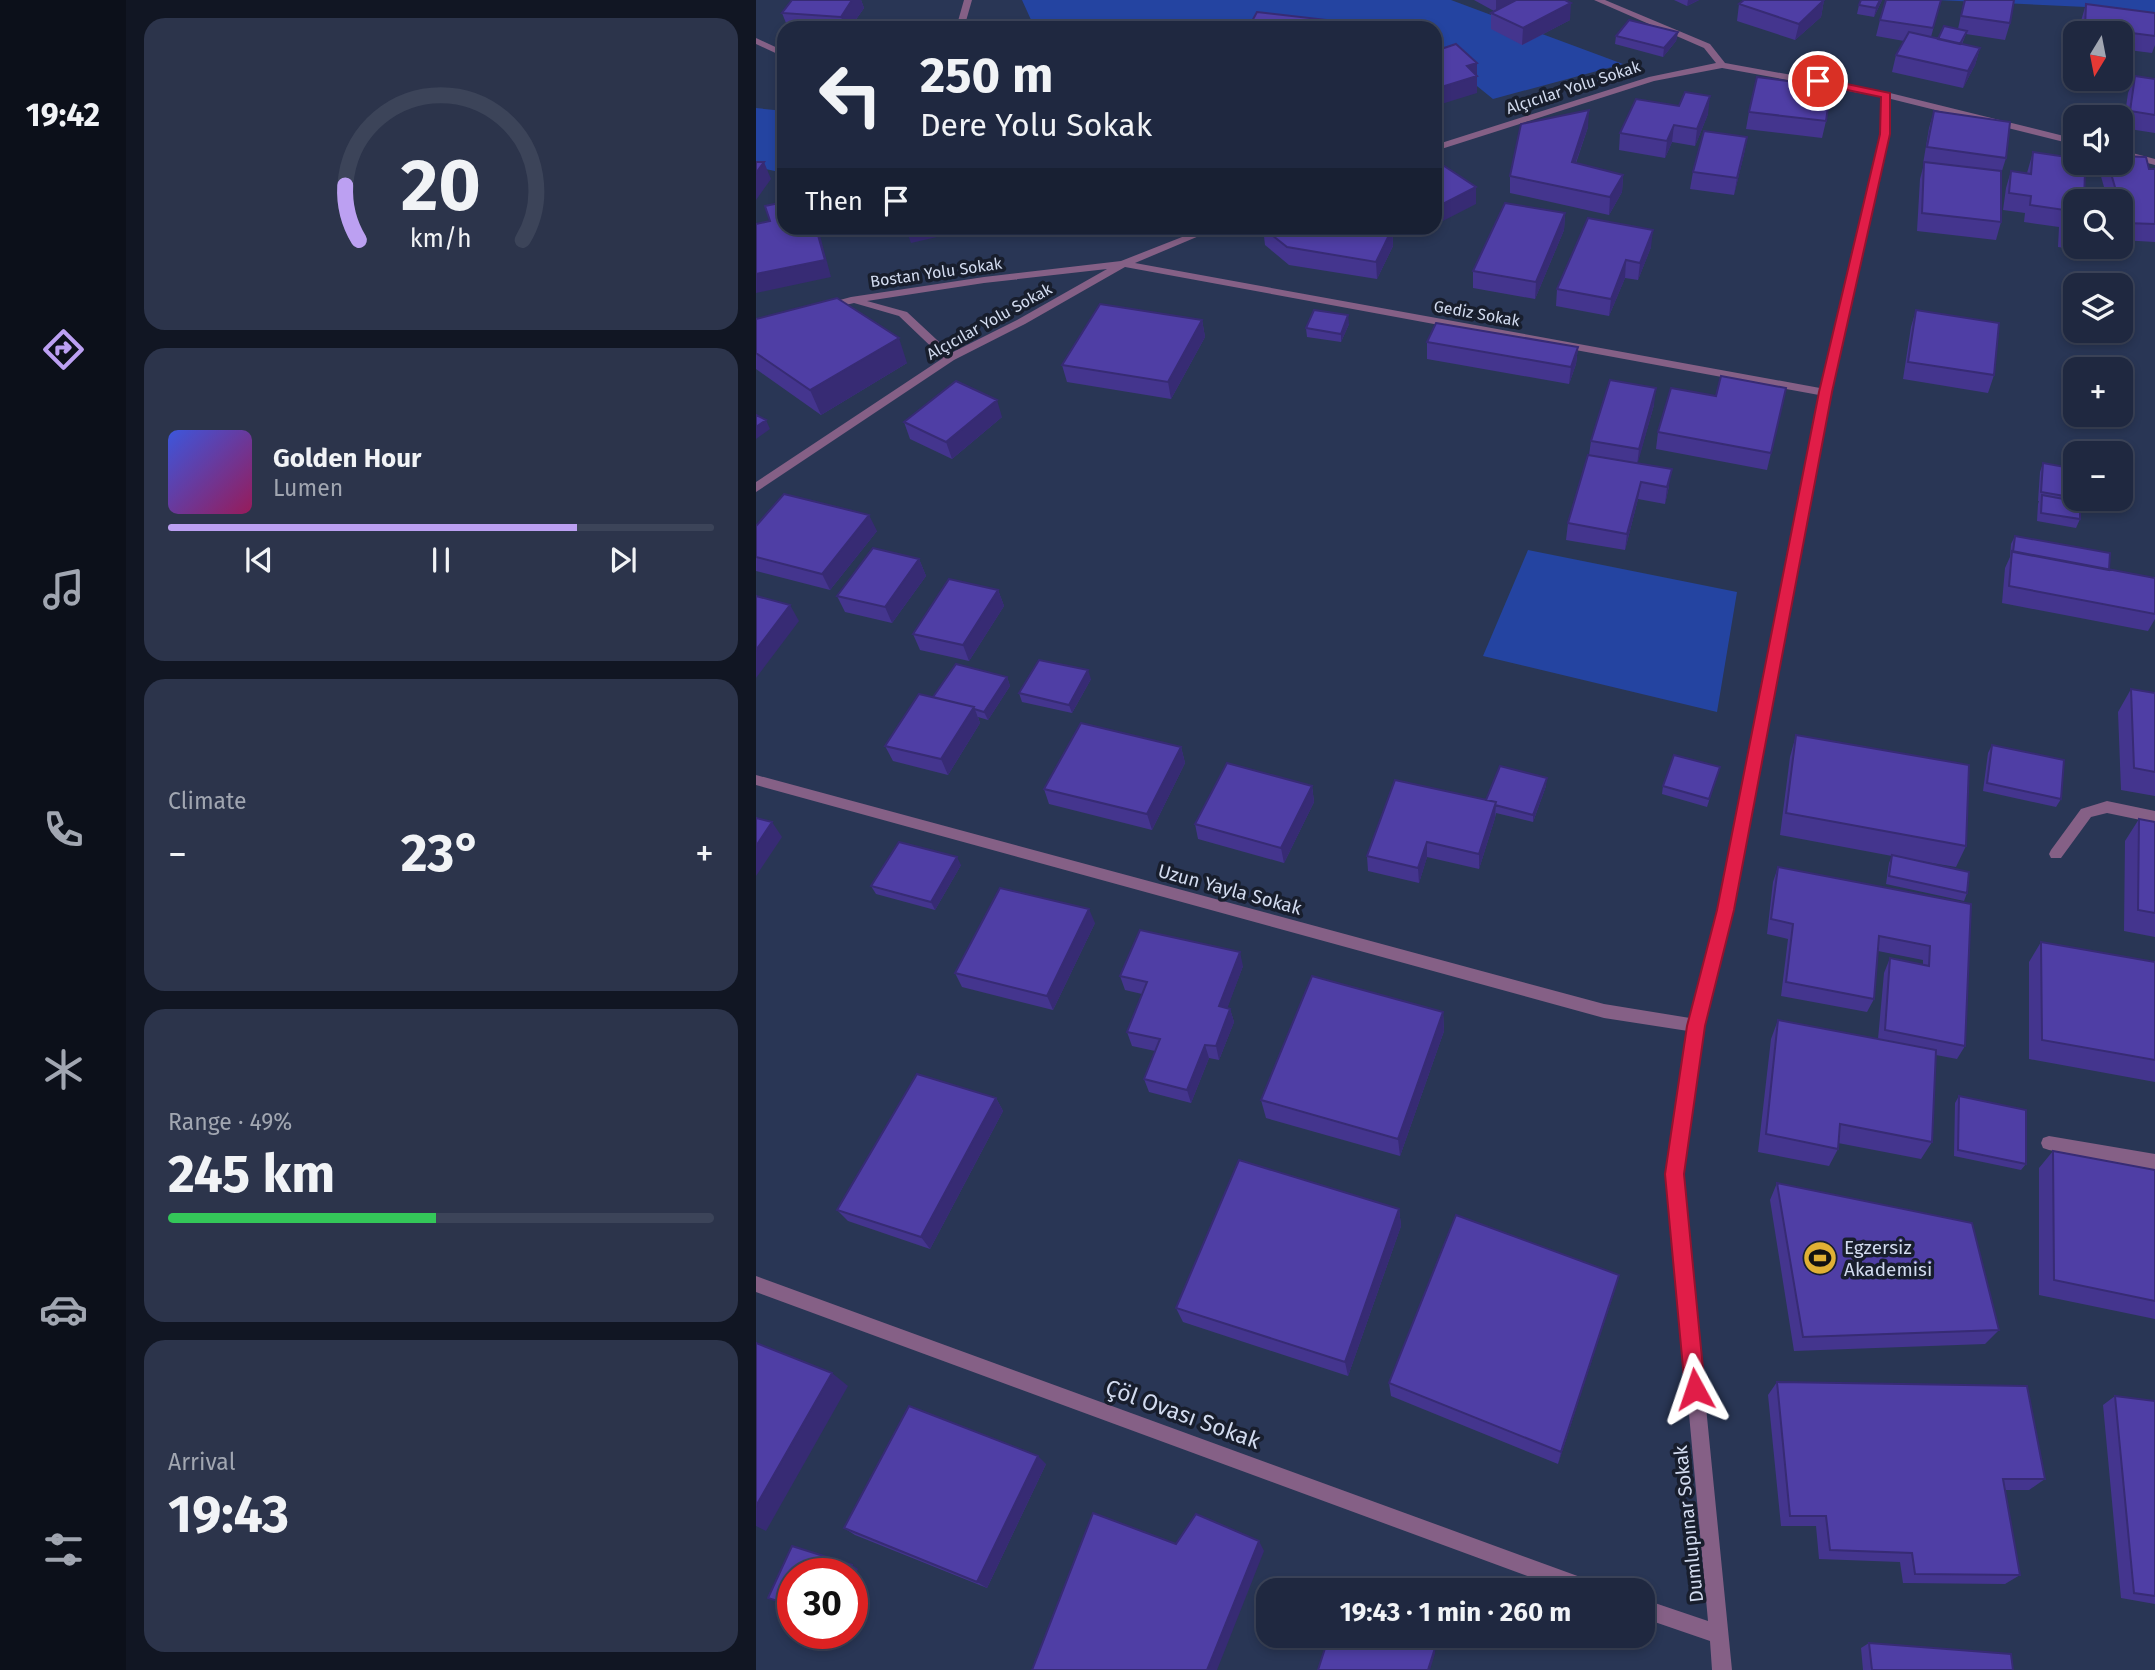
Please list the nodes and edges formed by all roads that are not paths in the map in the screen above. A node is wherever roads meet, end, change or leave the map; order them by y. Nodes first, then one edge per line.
1 (968, 0) edge
2 (1598, 0) edge
3 (962, 21) edge
4 (756, 41) edge
5 (777, 51) edge
6 (1722, 65) junction
7 (1886, 95) junction
8 (2063, 139) edge
9 (1442, 146) edge
10 (2133, 156) edge
11 (2155, 162) edge
12 (1196, 235) edge
13 (1123, 264) junction
14 (851, 300) junction
15 (810, 311) edge
16 (950, 358) junction
17 (1825, 392) junction
18 (756, 488) edge
19 (756, 780) edge
20 (2155, 817) edge
21 (2056, 854) dead end
22 (1696, 1026) junction
23 (2049, 1143) dead end
24 (2155, 1162) edge
25 (756, 1284) edge
26 (1559, 1578) edge
27 (1655, 1612) edge
28 (1718, 1634) junction
29 (1722, 1670) edge

1 - 3 street
2 - 6 street
4 - 5 street
6 - 7 street
6 - 9 street, Alçıcılar Yolu Sokak
7 - 8 street
7 - 17 street, Dumlupınar Sokak
10 - 11 street
12 - 13 street, Alçıcılar Yolu Sokak
13 - 14 street, Bostan Yolu Sokak
13 - 16 street, Alçıcılar Yolu Sokak
13 - 17 street, Gediz Sokak
14 - 15 street, Bostan Yolu Sokak
14 - 16 street
16 - 18 street, Alçıcılar Yolu Sokak
17 - 22 street, Dumlupınar Sokak
19 - 22 street, Uzun Yayla Sokak
20 - 21 street
22 - 28 street, Dumlupınar Sokak
23 - 24 street
25 - 26 street, Çöl Ovası Sokak
27 - 28 street
28 - 29 street, Dumlupınar Sokak

